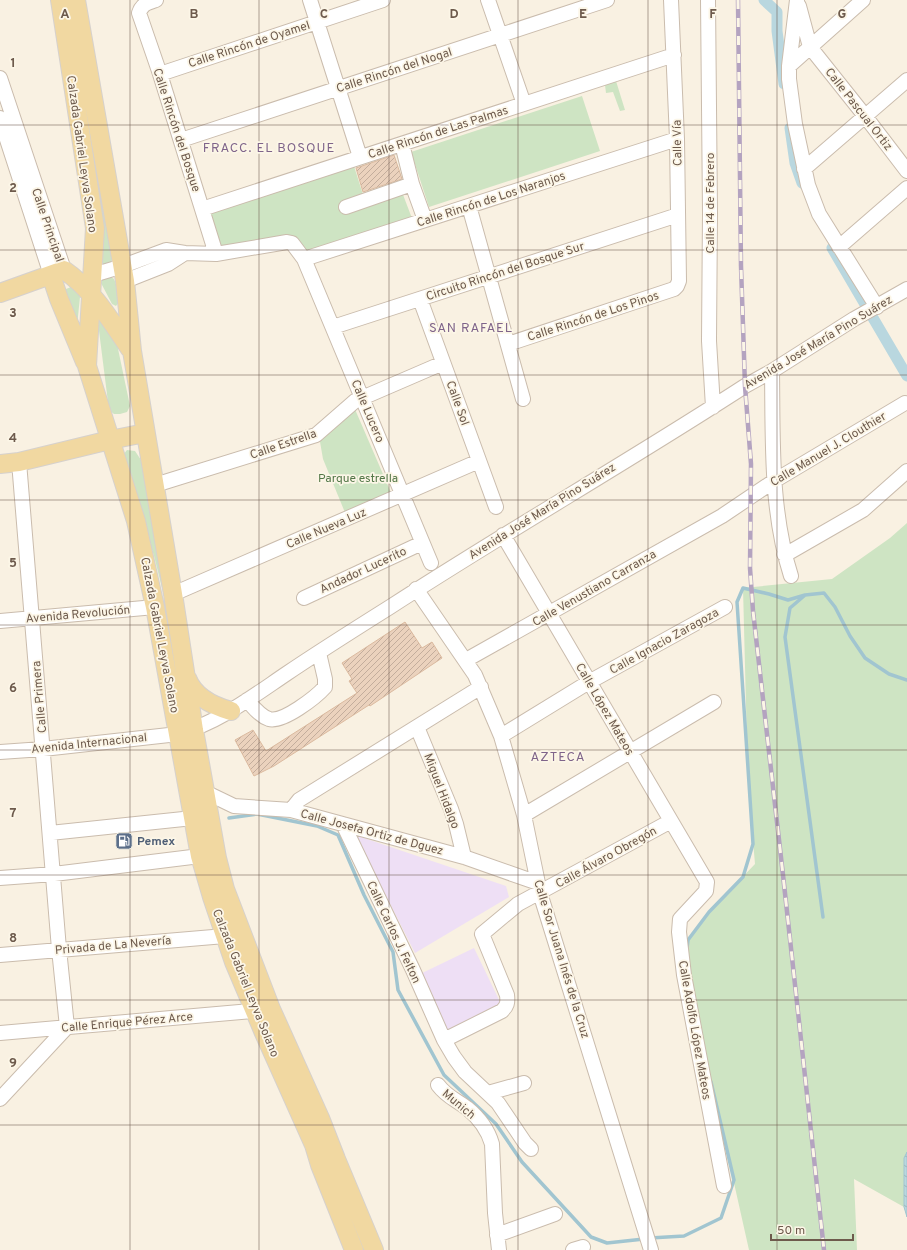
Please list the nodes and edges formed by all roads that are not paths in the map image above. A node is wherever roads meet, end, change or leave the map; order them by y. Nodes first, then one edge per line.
1 (60, 0) edge
2 (76, 0) edge
3 (156, 0) edge
4 (310, 0) edge
5 (383, 0) edge
6 (488, 0) edge
7 (607, 0) edge
8 (671, 0) edge
9 (708, 0) edge
10 (797, 0) edge
11 (864, 0) edge
12 (317, 22) junction
13 (500, 35) junction
14 (810, 47) junction
15 (674, 56) junction
16 (789, 66) junction
17 (160, 74) junction
18 (0, 78) edge
19 (907, 80) edge
20 (338, 88) junction
21 (524, 104) junction
22 (866, 116) junction
23 (0, 118) edge
24 (181, 140) junction
25 (677, 140) junction
26 (402, 144) junction
27 (360, 157) junction
28 (804, 169) junction
29 (907, 171) edge
30 (412, 184) junction
31 (907, 188) edge
32 (346, 206) dead end
33 (469, 206) junction
34 (202, 209) junction
35 (678, 215) junction
36 (425, 220) junction
37 (839, 247) junction
38 (216, 254) junction
39 (304, 259) junction
40 (57, 273) junction
41 (124, 273) junction
42 (93, 275) junction
43 (489, 277) junction
44 (677, 286) joint
45 (907, 289) edge
46 (0, 293) edge
47 (91, 294) junction
48 (420, 299) junction
49 (874, 308) junction
50 (333, 327) junction
51 (508, 344) junction
52 (132, 351) junction
53 (443, 363) junction
54 (87, 366) junction
55 (772, 371) junction
56 (362, 398) junction
57 (523, 399) dead end
58 (906, 403) dead end
59 (713, 407) junction
60 (145, 433) junction
61 (110, 440) junction
62 (479, 461) junction
63 (19, 462) junction
64 (0, 464) edge
65 (907, 471) edge
66 (774, 481) junction
67 (154, 485) junction
68 (402, 495) junction
69 (496, 506) dead end
70 (722, 516) joint
71 (503, 535) junction
72 (422, 543) junction
73 (784, 554) junction
74 (431, 563) dead end
75 (791, 576) dead end
76 (416, 589) junction
77 (173, 594) junction
78 (304, 598) dead end
79 (155, 607) junction
80 (725, 607) dead end
81 (549, 614) junction
82 (32, 618) junction
83 (0, 621) edge
84 (319, 653) junction
85 (466, 660) junction
86 (185, 675) junction
87 (589, 682) junction
88 (481, 687) junction
89 (247, 700) junction
90 (714, 702) dead end
91 (231, 711) junction
92 (417, 727) junction
93 (186, 732) junction
94 (501, 736) junction
95 (43, 750) junction
96 (0, 752) edge
97 (630, 752) junction
98 (205, 792) junction
99 (291, 810) junction
100 (524, 815) junction
101 (193, 818) junction
102 (671, 821) junction
103 (343, 824) junction
104 (50, 833) junction
105 (200, 856) junction
106 (464, 857) junction
107 (54, 874) junction
108 (0, 878) edge
109 (707, 882) joint
110 (539, 888) junction
111 (225, 936) junction
112 (59, 949) junction
113 (0, 955) edge
114 (263, 1010) junction
115 (67, 1027) junction
116 (0, 1033) edge
117 (444, 1040) junction
118 (524, 1083) dead end
119 (438, 1085) dead end
120 (488, 1093) junction
121 (0, 1099) edge
122 (531, 1149) dead end
123 (328, 1162) junction
124 (724, 1186) dead end
125 (555, 1214) dead end
126 (497, 1235) junction
127 (354, 1250) edge
128 (374, 1250) edge
129 (499, 1250) edge
130 (651, 1250) edge

1 - 42 main road, Calzada Gabriel Leyva Solano
2 - 41 main road, Calzada Gabriel Leyva Solano
3 - 17 street, Calle Rincón del Bosque
4 - 12 street
5 - 12 street, Calle Rincón de Oyamel
6 - 13 street
7 - 13 street, Calle Rincón del Nogal
8 - 15 street, Calle Vía
9 - 59 street, Calle 14 de Febrero
10 - 14 street
10 - 16 street
11 - 14 street
12 - 17 street, Calle Rincón de Oyamel
12 - 20 street
13 - 20 street, Calle Rincón del Nogal
13 - 21 street
14 - 16 street
14 - 22 street, Calle Pascual Ortiz
15 - 21 street, Calle Rincón de Las Palmas
15 - 25 street, Calle Vía
16 - 28 street
17 - 24 street, Calle Rincón del Bosque
18 - 40 street, Calle Principal
19 - 22 street
20 - 24 street, Calle Rincón del Nogal
20 - 27 street
21 - 26 street, Calle Rincón de Las Palmas
22 - 28 street
22 - 29 street, Calle Pascual Ortiz
23 - 40 street, Calle Principal
24 - 34 street, Calle Rincón del Bosque
25 - 33 street, Calle Rincón de Los Naranjos
25 - 35 street, Calle Vía
26 - 27 street, Calle Rincón de Las Palmas
26 - 30 street
27 - 34 street, Calle Rincón de Las Palmas
28 - 37 street
30 - 32 street
30 - 36 street
31 - 37 street
33 - 36 street, Calle Rincón de Los Naranjos
33 - 43 street
34 - 38 street, Calle Rincón del Bosque
35 - 43 street, Circuito Rincón del Bosque Sur
35 - 44 street, Calle Vía
36 - 39 street, Calle Rincón de Los Naranjos
37 - 49 street
38 - 39 street, Calle Lucero
38 - 41 street
39 - 50 street, Calle Lucero
40 - 46 main road
40 - 47 main road, Calle Principal
40 - 54 main road, Calle Principal
41 - 42 street
41 - 52 main road, Calzada Gabriel Leyva Solano
42 - 47 main road, Calzada Gabriel Leyva Solano
43 - 48 street, Circuito Rincón del Bosque Sur
43 - 51 street
44 - 51 street, Calle Rincón de Los Pinos
45 - 49 street, Avenida José María Pino Suárez
47 - 52 main road, Calle Principal
47 - 54 main road, Calzada Gabriel Leyva Solano
48 - 50 street, Circuito Rincón del Bosque Sur
48 - 53 street, Calle Sol
49 - 55 street, Avenida José María Pino Suárez
50 - 56 street, Calle Lucero
51 - 57 street
52 - 60 main road, Calzada Gabriel Leyva Solano
53 - 56 street, Calle Estrella
53 - 62 street, Calle Sol
54 - 61 main road, Calzada Gabriel Leyva Solano
55 - 59 street, Avenida José María Pino Suárez
55 - 66 street
56 - 67 street, Calle Estrella
56 - 68 street, Calle Lucero
58 - 66 street, Calle Manuel J. Clouthier
59 - 71 street, Avenida José María Pino Suárez
60 - 61 main road
60 - 67 main road, Calzada Gabriel Leyva Solano
61 - 63 main road
61 - 79 main road, Calzada Gabriel Leyva Solano
62 - 68 street, Calle Nueva Luz
62 - 69 street, Calle Sol
63 - 64 main road
63 - 82 street, Calle Primera
65 - 73 street
66 - 70 street, Calle Manuel J. Clouthier
66 - 73 street
67 - 77 main road, Calzada Gabriel Leyva Solano
68 - 72 street, Calle Lucero
68 - 77 street, Calle Nueva Luz
70 - 81 street, Calle Venustiano Carranza
71 - 76 street, Avenida José María Pino Suárez
71 - 81 street, Calle López Mateos
72 - 74 street, Calle Lucero
72 - 78 street, Andador Lucerito
73 - 75 street
76 - 84 street, Avenida José María Pino Suárez
76 - 85 street, Calle Sor Juana Inés de la Cruz
77 - 86 main road, Calzada Gabriel Leyva Solano
79 - 82 street, Avenida Revolución
79 - 93 main road, Calzada Gabriel Leyva Solano
80 - 87 street, Calle Ignacio Zaragoza
81 - 85 street, Calle Venustiano Carranza
81 - 87 street, Calle López Mateos
82 - 83 street, Avenida Revolución
82 - 95 street, Calle Primera
84 - 89 street, Avenida José María Pino Suárez
84 - 89 street
85 - 88 street, Calle Sor Juana Inés de la Cruz
86 - 91 main road
86 - 93 main road, Calzada Gabriel Leyva Solano
87 - 94 street, Calle Ignacio Zaragoza
87 - 97 street, Calle López Mateos
88 - 92 street
88 - 94 street, Calle Sor Juana Inés de la Cruz
89 - 91 street, Avenida José María Pino Suárez
90 - 97 street
91 - 93 street, Avenida José María Pino Suárez
92 - 99 street
92 - 106 street, Miguel Hidalgo
93 - 95 street, Avenida Internacional
93 - 98 main road, Calzada Gabriel Leyva Solano
93 - 101 main road, Calzada Gabriel Leyva Solano
94 - 100 street, Calle Sor Juana Inés de la Cruz
95 - 96 street, Avenida Internacional
95 - 104 street, Calle Primera
97 - 100 street
97 - 102 street, Calle López Mateos
98 - 99 street, Calle Josefa Ortiz de Dguez
98 - 114 main road, Calzada Gabriel Leyva Solano
99 - 103 street, Calle Josefa Ortiz de Dguez
100 - 110 street, Calle Sor Juana Inés de la Cruz
101 - 104 street
101 - 105 main road, Calzada Gabriel Leyva Solano
102 - 109 street, Calle López Mateos
102 - 110 street, Calle Álvaro Obregón
103 - 106 street, Calle Josefa Ortiz de Dguez
103 - 117 street, Calle Carlos J. Felton
104 - 107 street, Calle Primera
105 - 107 street
105 - 111 main road, Calzada Gabriel Leyva Solano
106 - 110 street, Calle Josefa Ortiz de Dguez
107 - 108 street
107 - 112 street, Calle Primera
109 - 124 street, Calle Adolfo López Mateos
110 - 117 street, Calle Álvaro Obregón
110 - 130 street, Calle Sor Juana Inés de la Cruz
111 - 112 street, Privada de La Nevería
111 - 114 main road, Calzada Gabriel Leyva Solano
112 - 113 street, Privada de La Nevería
112 - 115 street, Calle Primera
114 - 115 street, Calle Enrique Pérez Arce
114 - 123 main road, Calzada Gabriel Leyva Solano
115 - 116 street, Calle Enrique Pérez Arce
115 - 121 street
117 - 120 street, Calle Carlos J. Felton
118 - 120 street
119 - 126 street, Munich
120 - 122 street, Calle Carlos J. Felton
123 - 127 main road, Calzada Gabriel Leyva Solano
123 - 128 main road, Calzada Gabriel Leyva Solano
125 - 126 street
126 - 129 street

